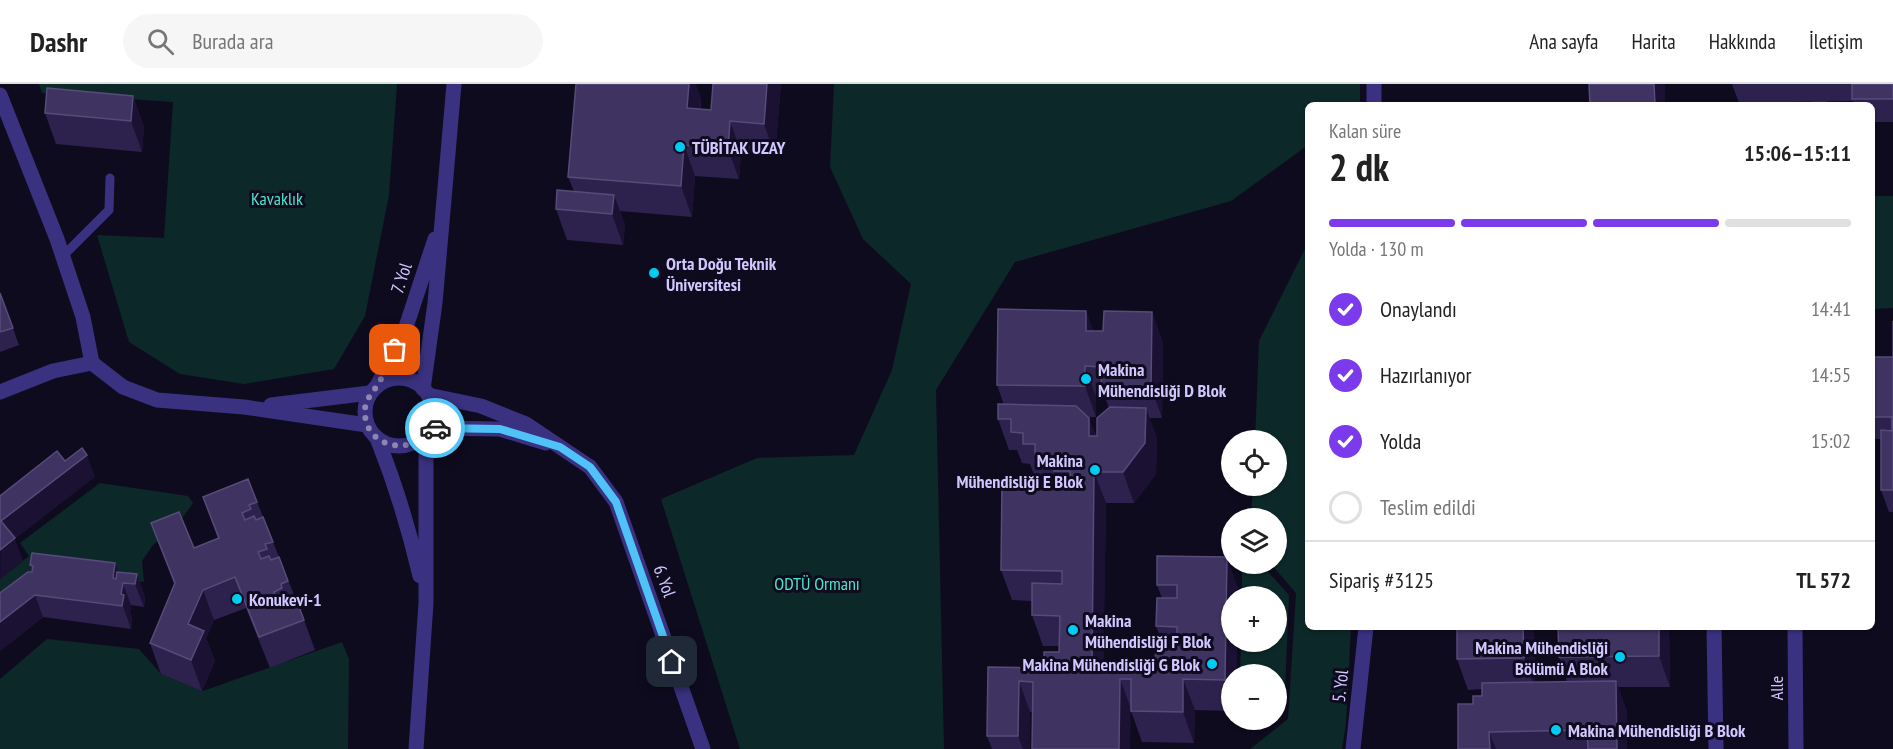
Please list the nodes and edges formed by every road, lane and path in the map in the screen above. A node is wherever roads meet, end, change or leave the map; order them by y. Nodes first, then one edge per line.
1 (454, 84) edge
2 (1374, 84) edge
3 (0, 95) edge
4 (1374, 102) edge
5 (110, 178) dead end
6 (444, 213) junction
7 (63, 256) junction
8 (92, 363) junction
9 (373, 390) junction
10 (0, 392) edge
11 (426, 392) junction
12 (244, 407) junction
13 (367, 425) junction
14 (427, 430) junction
15 (377, 438) junction
16 (560, 447) junction
17 (426, 603) junction
18 (1365, 630) edge
19 (1714, 630) edge
20 (1795, 630) edge
21 (416, 749) edge
22 (703, 749) edge
23 (1353, 749) edge
24 (1716, 749) edge
25 (1796, 749) edge

1 - 6 street, 7. Yol
2 - 4 street
3 - 7 street
5 - 7 lane
6 - 9 street, 7. Yol
6 - 11 street, 7. Yol
7 - 8 street
8 - 10 street
8 - 12 street
9 - 11 street
9 - 12 street
9 - 13 street, 7. Yol
11 - 14 street, 7. Yol
11 - 16 street, 6. Yol
12 - 13 street
13 - 15 street, 7. Yol
14 - 15 street
14 - 16 street, 6. Yol
14 - 17 street, 7. Yol
15 - 17 street, 7. Yol
16 - 22 street, 6. Yol
17 - 21 street, 7. Yol
18 - 23 street, 5. Yol
19 - 24 street
20 - 25 street, Alle

